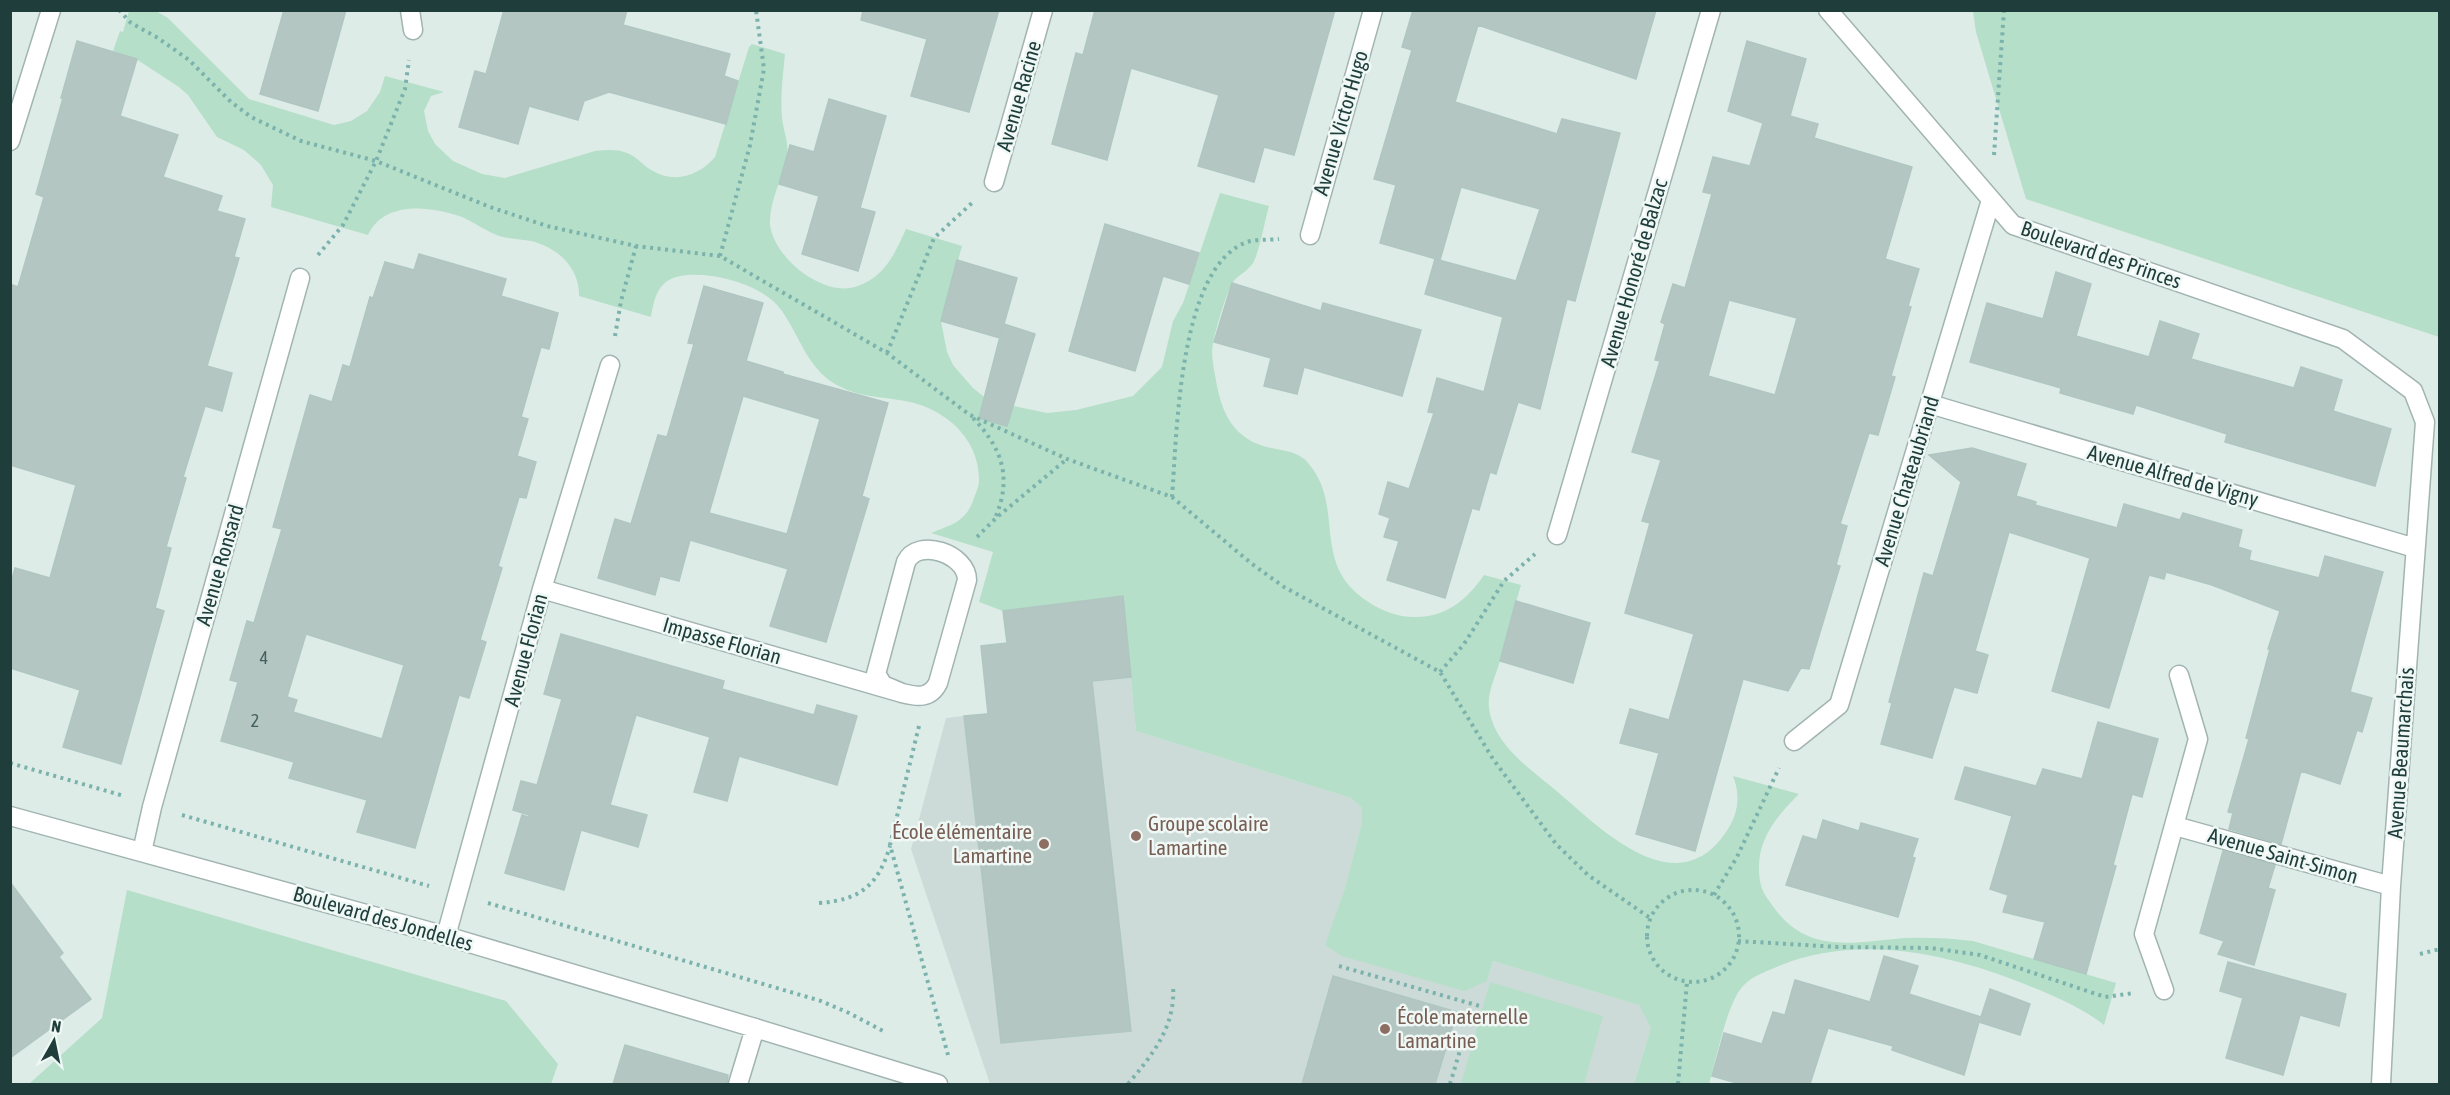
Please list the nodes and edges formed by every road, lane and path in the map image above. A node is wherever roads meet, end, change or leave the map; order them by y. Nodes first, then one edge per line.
1 (51, 10) edge
2 (119, 10) edge
3 (410, 10) edge
4 (756, 10) edge
5 (1043, 10) edge
6 (1373, 10) edge
7 (1711, 10) edge
8 (1828, 10) edge
9 (2004, 10) edge
10 (413, 30) joint
11 (10, 141) edge
12 (376, 161) junction
13 (994, 182) joint
14 (1991, 200) junction
15 (1310, 235) joint
16 (636, 246) junction
17 (720, 256) junction
18 (300, 278) joint
19 (887, 353) junction
20 (610, 365) joint
21 (1930, 404) junction
22 (970, 415) junction
23 (2425, 422) joint
24 (1067, 459) junction
25 (1172, 497) junction
26 (996, 518) junction
27 (1557, 535) joint
28 (2415, 548) junction
29 (956, 559) junction
30 (542, 589) junction
31 (1440, 672) junction
32 (2179, 675) dead end
33 (902, 693) junction
34 (926, 696) junction
35 (1794, 741) joint
36 (10, 816) edge
37 (2175, 826) junction
38 (890, 845) junction
39 (142, 852) junction
40 (2391, 886) junction
41 (1714, 895) junction
42 (819, 903) dead end
43 (1650, 918) junction
44 (446, 936) junction
45 (1738, 941) junction
46 (1339, 966) dead end
47 (1687, 982) junction
48 (1173, 985) dead end
49 (2164, 990) joint
50 (1483, 1007) dead end
51 (755, 1028) junction
52 (1461, 1047) dead end
53 (951, 1066) dead end
54 (738, 1084) edge
55 (938, 1084) edge
56 (1128, 1084) edge
57 (1450, 1084) edge
58 (1678, 1084) edge
59 (2381, 1084) edge

1 - 11 street
2 - 12 path
3 - 10 street
4 - 17 path
5 - 13 street, Avenue Racine
6 - 15 street, Avenue Victor Hugo
7 - 27 street, Avenue Honoré de Balzac
8 - 14 street, Boulevard des Princes
9 - 14 path
10 - 12 path
12 - 16 path
12 - 18 path
13 - 19 path
14 - 21 street, Avenue Chateaubriand
14 - 23 street, Boulevard des Princes
15 - 25 path
16 - 17 path
16 - 20 path
17 - 19 path
18 - 39 street, Avenue Ronsard
19 - 22 path
20 - 30 street, Avenue Florian
21 - 28 street, Avenue Alfred de Vigny
21 - 35 street, Avenue Chateaubriand
22 - 24 path
22 - 26 path
23 - 28 street, Avenue Beaumarchais
24 - 25 path
24 - 26 path
25 - 31 path
26 - 29 path
27 - 31 path
28 - 40 street, Avenue Beaumarchais
29 - 33 street, Impasse Florian
29 - 34 street
30 - 33 street, Impasse Florian
30 - 44 street, Avenue Florian
31 - 43 path
32 - 37 street
33 - 34 street, Impasse Florian
34 - 38 path
35 - 41 path
36 - 39 street, Boulevard des Jondelles
37 - 40 street, Avenue Saint-Simon
37 - 49 street
38 - 42 path
38 - 53 path
39 - 44 street, Boulevard des Jondelles
40 - 59 street, Avenue Beaumarchais
41 - 43 path
41 - 45 path
43 - 47 path
44 - 51 street, Boulevard des Jondelles
45 - 47 path
45 - 49 path
46 - 50 path
47 - 58 path
48 - 56 path
51 - 54 street
51 - 55 street, Boulevard des Jondelles
52 - 57 path

